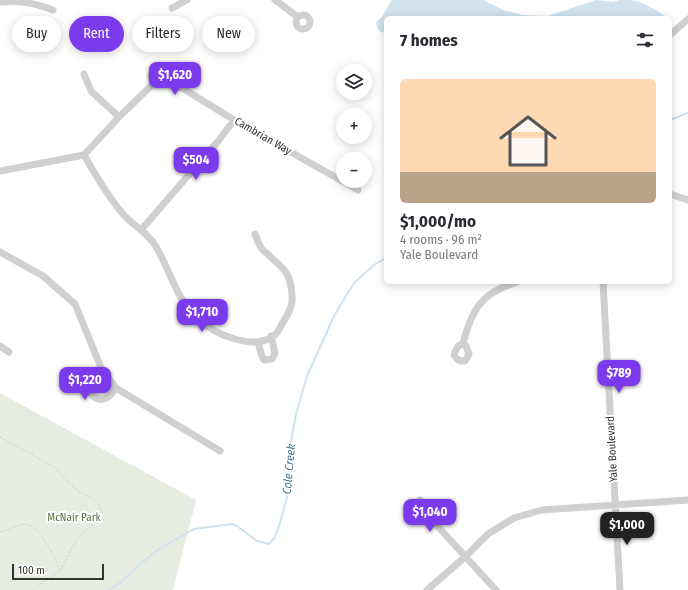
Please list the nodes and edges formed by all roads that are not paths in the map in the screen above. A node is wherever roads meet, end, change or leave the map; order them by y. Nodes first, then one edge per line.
1 (187, 0) edge
2 (275, 0) edge
3 (0, 2) edge
4 (172, 8) dead end
5 (53, 10) dead end
6 (298, 17) dead end
7 (688, 18) edge
8 (672, 33) edge
9 (84, 74) dead end
10 (168, 83) junction
11 (152, 84) junction
12 (119, 116) junction
13 (234, 120) junction
14 (84, 155) junction
15 (0, 171) edge
16 (358, 190) dead end
17 (672, 195) edge
18 (688, 200) edge
19 (141, 230) junction
20 (255, 234) dead end
21 (0, 252) edge
22 (513, 284) edge
23 (603, 284) edge
24 (271, 336) junction
25 (258, 342) junction
26 (463, 344) dead end
27 (0, 346) edge
28 (9, 352) dead end
29 (102, 370) junction
30 (116, 388) junction
31 (220, 451) dead end
32 (420, 500) dead end
33 (688, 500) edge
34 (615, 504) junction
35 (465, 557) junction
36 (427, 590) edge
37 (496, 590) edge
38 (620, 590) edge

1 - 4 street
2 - 6 street
3 - 5 street
7 - 8 street
9 - 12 street
10 - 11 street, Cambrian Way
10 - 11 street
10 - 13 street, Cambrian Way
11 - 12 street
12 - 14 street
13 - 16 street, Cambrian Way
13 - 19 street
14 - 15 street
14 - 19 street
17 - 18 street
19 - 25 street
20 - 24 street
21 - 29 street
22 - 26 street
23 - 34 street, Yale Boulevard
24 - 25 street
24 - 25 street
27 - 28 street
29 - 30 street
29 - 30 street
30 - 31 street
32 - 35 street
33 - 34 street
34 - 35 street
34 - 38 street, Yale Boulevard
35 - 36 street
35 - 37 street

